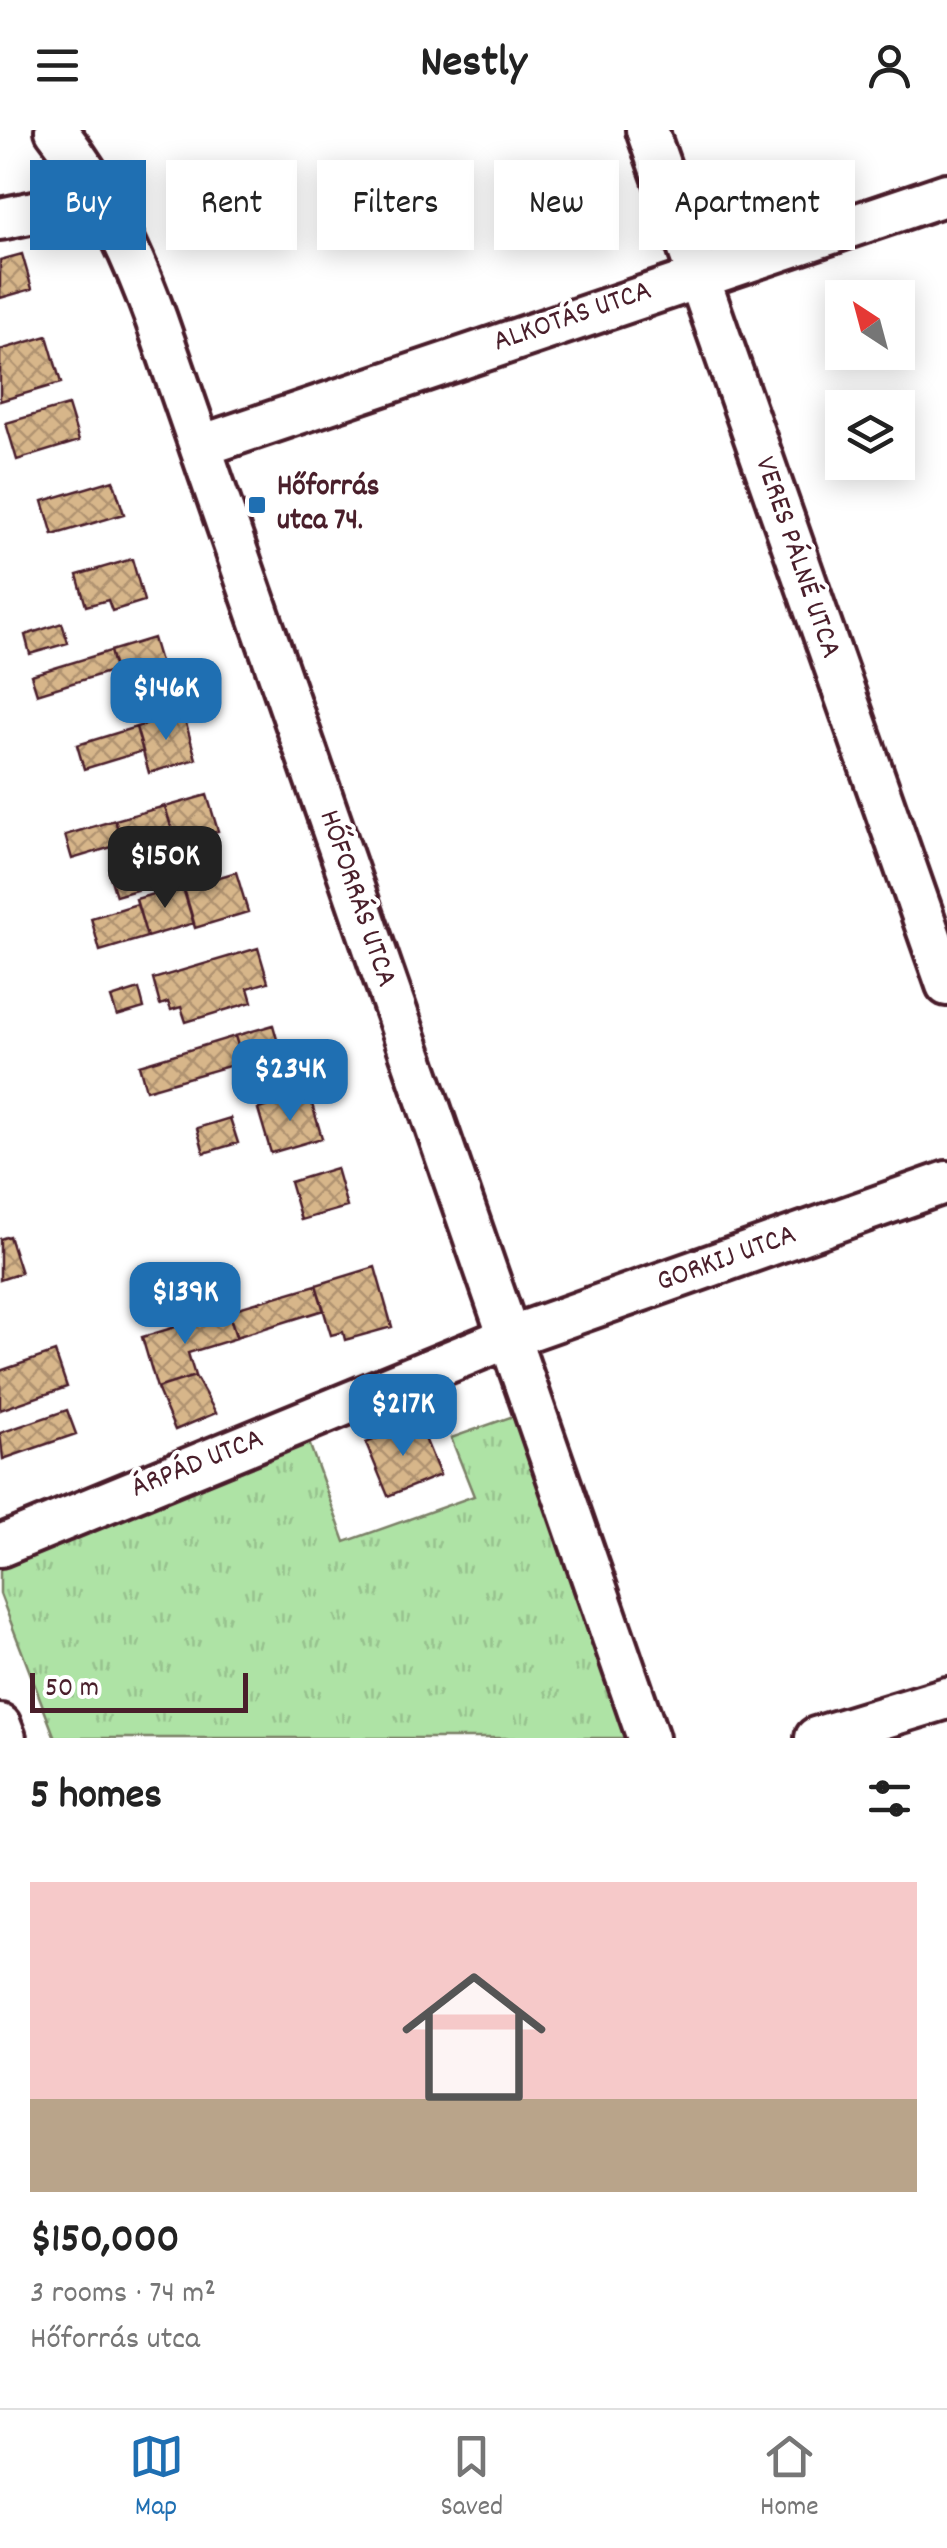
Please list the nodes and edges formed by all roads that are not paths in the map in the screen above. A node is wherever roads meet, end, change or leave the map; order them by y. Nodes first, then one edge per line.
1 (56, 130) edge
2 (647, 130) edge
3 (77, 160) edge
4 (947, 194) edge
5 (30, 213) edge
6 (0, 219) edge
7 (127, 250) edge
8 (696, 276) junction
9 (200, 446) junction
10 (947, 985) edge
11 (947, 1182) edge
12 (508, 1338) junction
13 (0, 1546) edge
14 (947, 1698) edge
15 (0, 1725) edge
16 (4, 1738) edge
17 (648, 1738) edge
18 (816, 1738) edge

1 - 3 street, HŐFORRÁS UTCA
2 - 8 street, VERES PÁLNÉ UTCA
4 - 8 street, ALKOTÁS UTCA
5 - 6 street
7 - 9 street, HŐFORRÁS UTCA
8 - 9 street, ALKOTÁS UTCA
8 - 10 street, VERES PÁLNÉ UTCA
9 - 12 street, HŐFORRÁS UTCA
11 - 12 street, GORKIJ UTCA
12 - 13 street, ÁRPÁD UTCA
12 - 17 street, HŐFORRÁS UTCA
14 - 18 street
15 - 16 street

